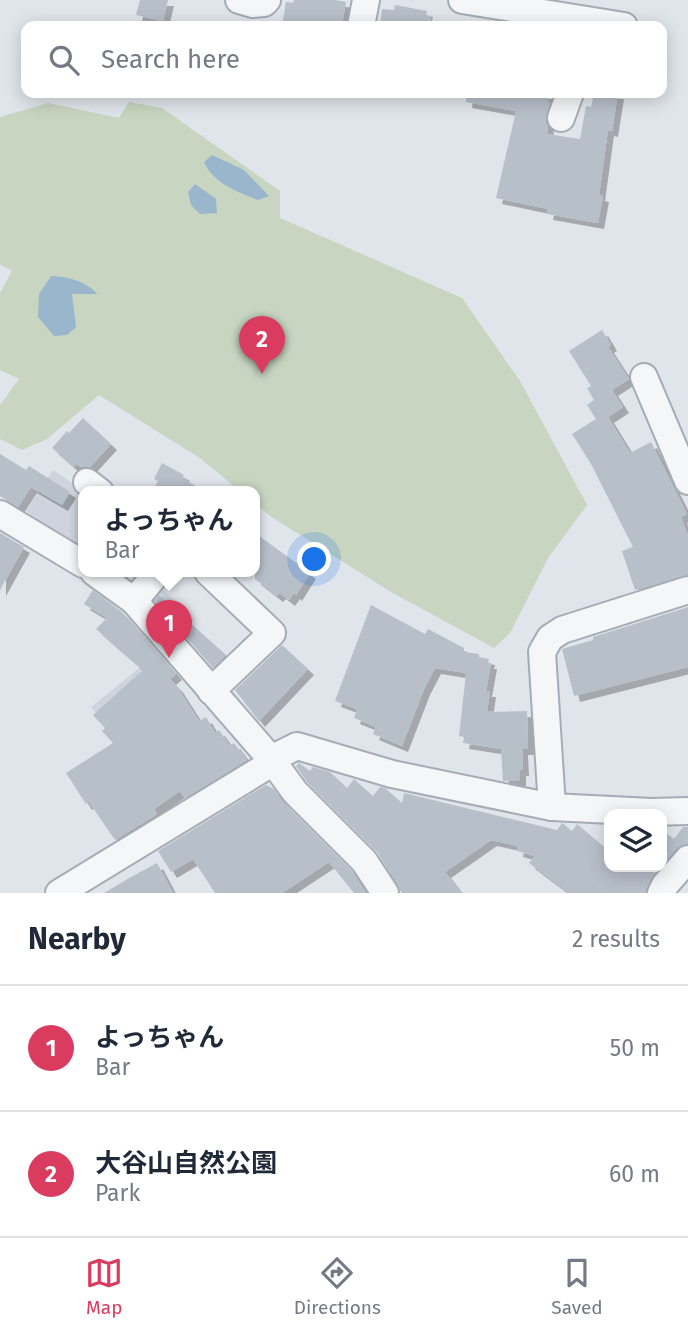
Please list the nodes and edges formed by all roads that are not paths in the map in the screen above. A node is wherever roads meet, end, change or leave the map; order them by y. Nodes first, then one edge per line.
1 (239, 0) edge
2 (267, 0) edge
3 (366, 0) edge
4 (462, 0) edge
5 (589, 16) edge
6 (362, 21) edge
7 (606, 21) edge
8 (568, 98) edge
9 (561, 118) dead end
10 (644, 377) dead end
11 (688, 481) edge
12 (0, 514) edge
13 (78, 561) edge
14 (101, 577) edge
15 (154, 577) edge
16 (213, 577) edge
17 (688, 590) edge
18 (134, 601) junction
19 (211, 691) junction
20 (271, 759) junction
21 (552, 807) junction
22 (688, 811) edge
23 (688, 859) edge
24 (59, 893) edge
25 (385, 893) edge
26 (661, 893) edge

1 - 2 street
3 - 6 street
4 - 5 street
5 - 7 street
8 - 9 street
10 - 11 street
12 - 13 street
14 - 18 street
15 - 18 street
16 - 19 street
17 - 21 street
18 - 19 street
19 - 20 street
20 - 21 street
20 - 24 street
20 - 25 street
21 - 22 street
23 - 26 street

